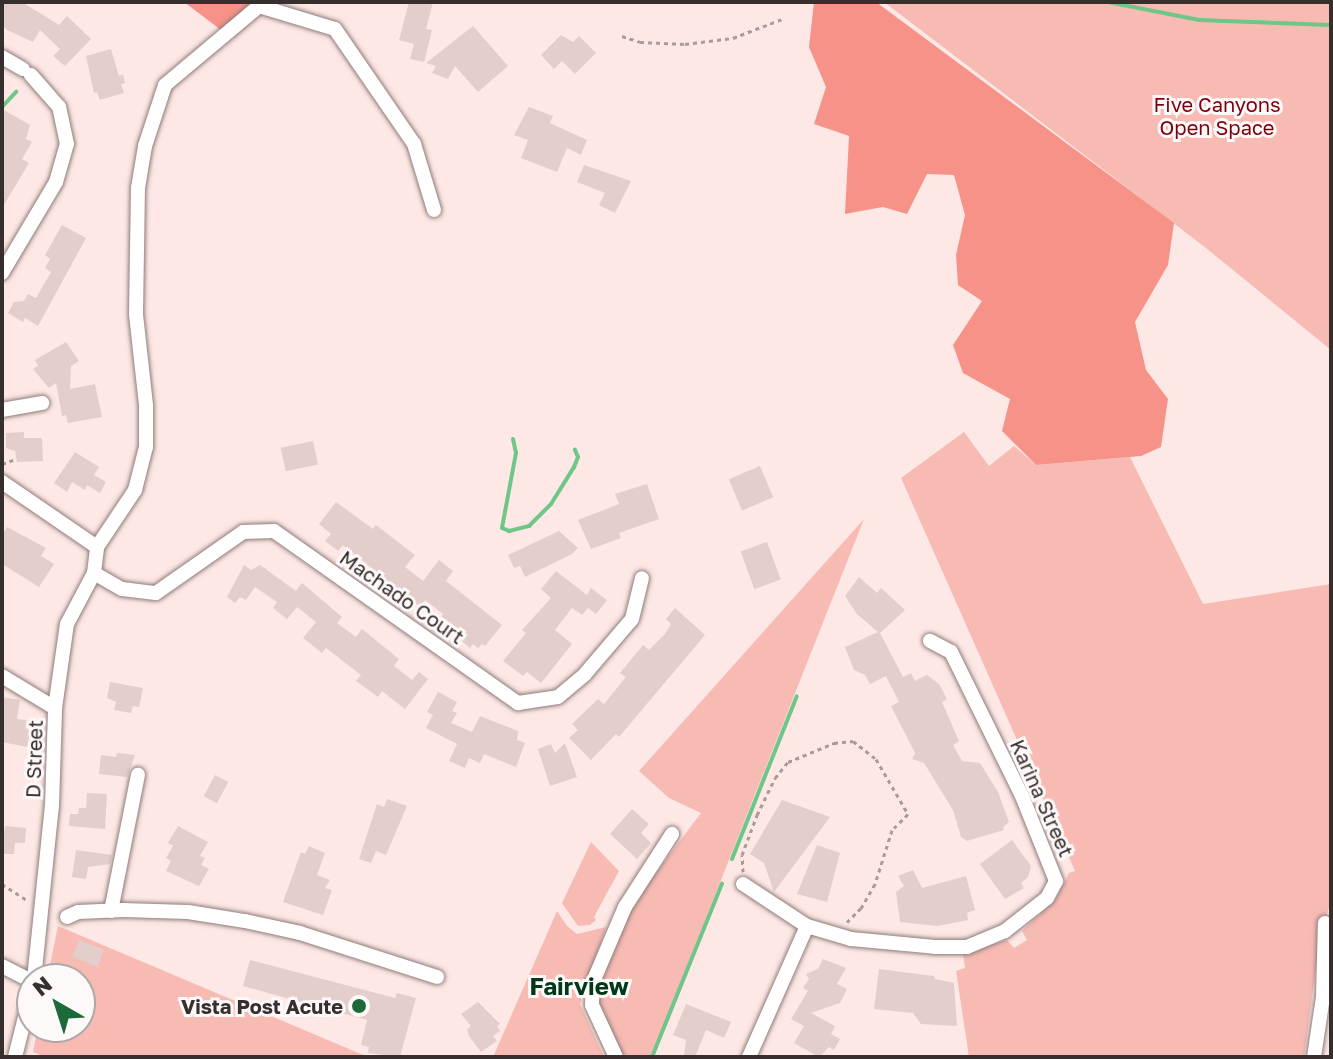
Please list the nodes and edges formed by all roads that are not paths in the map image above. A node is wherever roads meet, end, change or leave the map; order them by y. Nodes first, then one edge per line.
1 (2, 57) edge
2 (434, 210) dead end
3 (2, 273) edge
4 (42, 403) dead end
5 (2, 410) edge
6 (2, 482) edge
7 (97, 547) junction
8 (94, 573) junction
9 (642, 578) dead end
10 (930, 641) dead end
11 (2, 676) edge
12 (55, 708) junction
13 (138, 775) dead end
14 (672, 834) dead end
15 (743, 884) road end
16 (111, 911) junction
17 (67, 917) dead end
18 (1325, 923) dead end
19 (807, 926) junction
20 (35, 963) edge
21 (437, 977) dead end
22 (616, 1057) edge
23 (749, 1057) edge
24 (1314, 1057) edge

1 - 3 street
2 - 7 street
4 - 5 street
6 - 7 street
7 - 8 street, D Street
8 - 9 street, Machado Court
8 - 12 street, D Street
10 - 19 street, Karina Street
11 - 12 street
12 - 20 street, D Street
13 - 16 street
14 - 22 street
15 - 19 street, Karina Street
16 - 17 street
16 - 21 street
18 - 24 street
19 - 23 street

